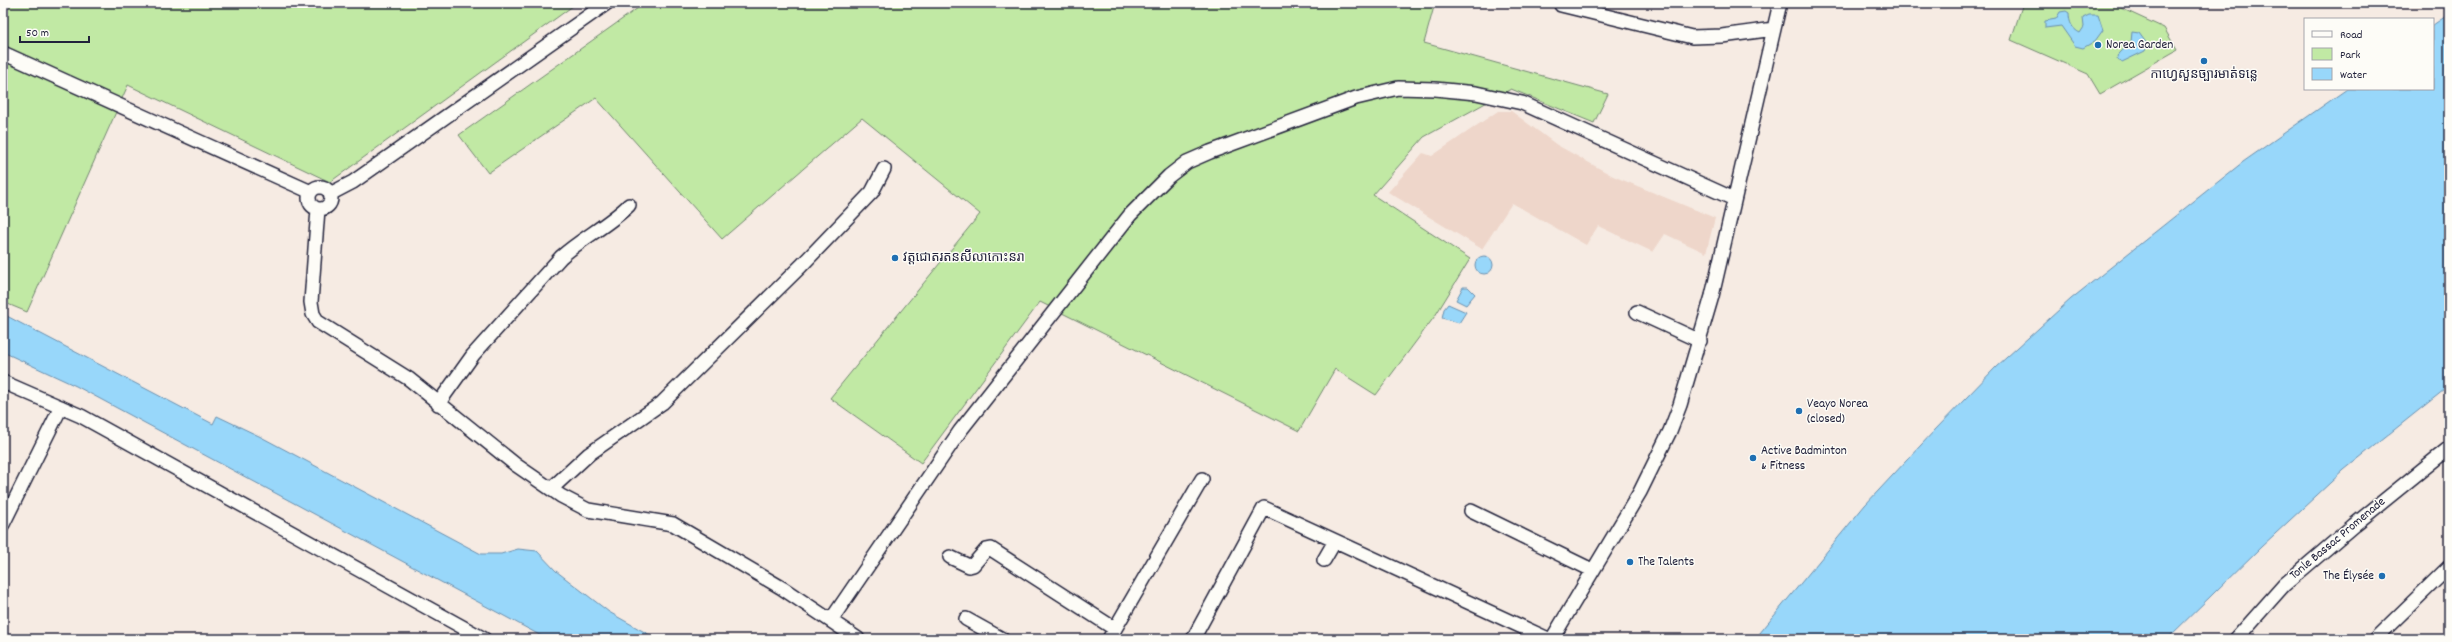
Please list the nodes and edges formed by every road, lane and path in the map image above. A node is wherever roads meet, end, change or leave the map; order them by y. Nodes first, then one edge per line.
1 (607, 3) edge
2 (1780, 3) edge
3 (1561, 5) dead end
4 (1774, 29) junction
5 (3, 53) edge
6 (884, 169) dead end
7 (311, 192) junction
8 (330, 194) junction
9 (1734, 198) junction
10 (629, 205) dead end
11 (318, 209) junction
12 (1637, 312) dead end
13 (1700, 342) junction
14 (3, 382) edge
15 (438, 404) junction
16 (61, 407) junction
17 (2449, 448) edge
18 (1202, 479) dead end
19 (551, 489) junction
20 (1471, 511) dead end
21 (3, 524) edge
22 (1335, 541) junction
23 (950, 557) dead end
24 (1324, 560) dead end
25 (2449, 567) edge
26 (1592, 570) junction
27 (966, 619) dead end
28 (831, 620) junction
29 (1112, 634) edge
30 (484, 639) edge
31 (858, 639) edge
32 (1002, 639) edge
33 (1193, 639) edge
34 (1548, 639) edge
35 (1552, 639) edge
36 (2236, 639) edge
37 (2375, 639) edge

1 - 8 street
2 - 4 street
3 - 4 street
4 - 9 street
5 - 7 street
6 - 19 street
7 - 8 street
7 - 11 street
8 - 11 street
9 - 13 street
9 - 28 street
10 - 15 street
11 - 15 street
12 - 13 street
13 - 26 street
14 - 16 street
15 - 19 street
16 - 21 street
16 - 30 street
17 - 36 street, Tonle Bassac Promenade
18 - 29 street
19 - 28 street
20 - 26 street
22 - 24 street
22 - 33 street
22 - 34 street
23 - 29 street
25 - 37 street
26 - 35 street
27 - 32 street
28 - 31 street

